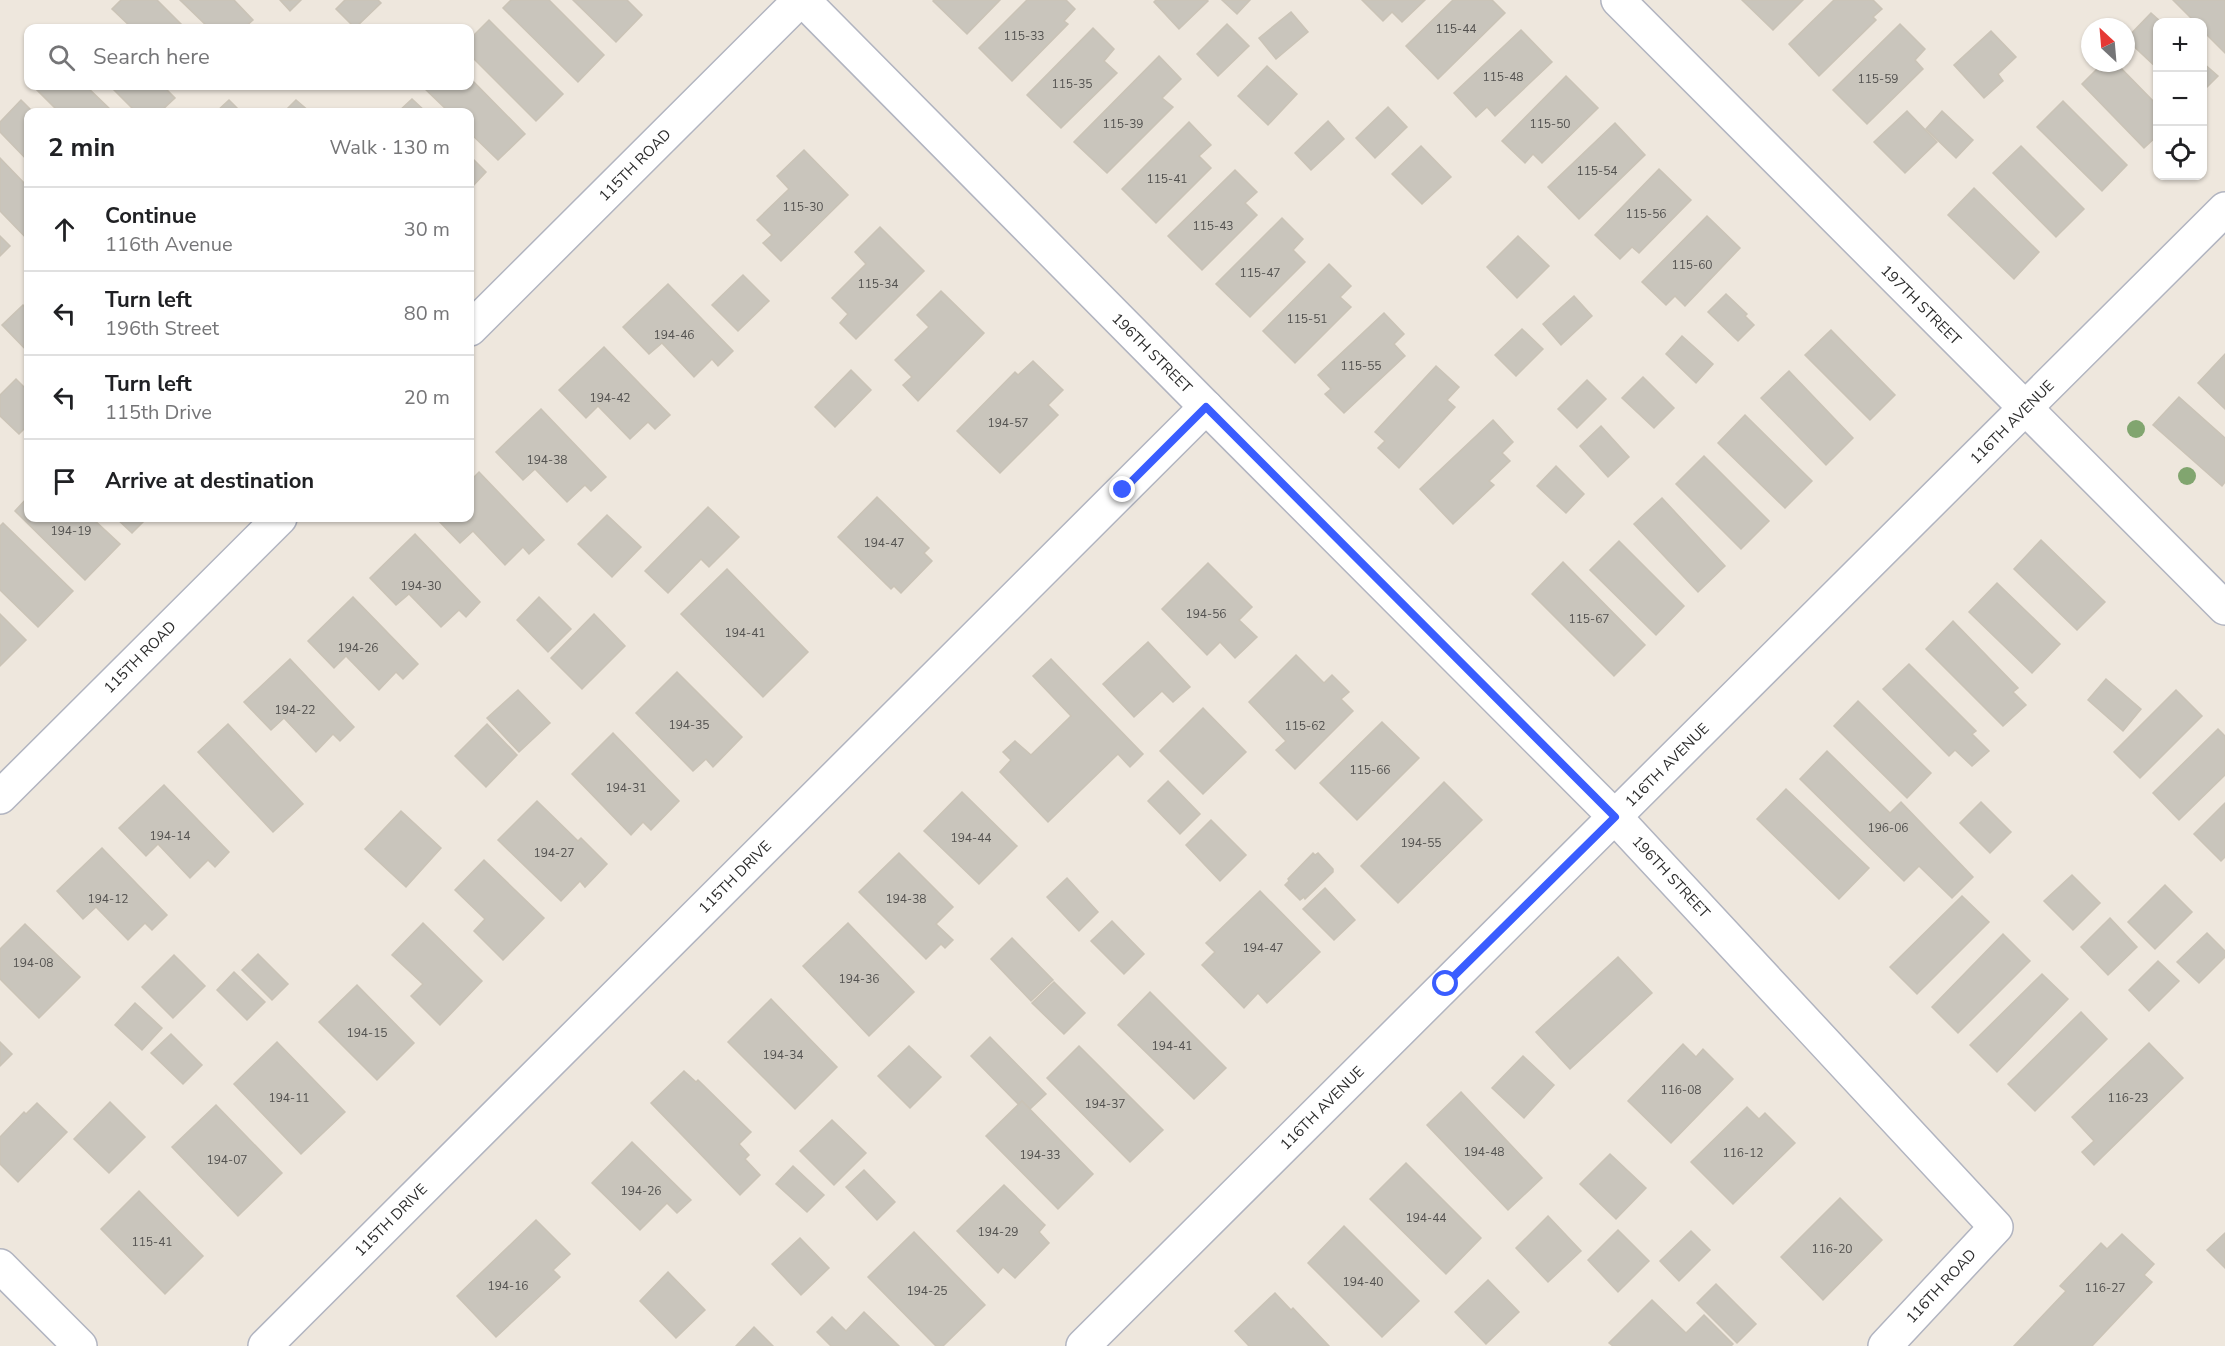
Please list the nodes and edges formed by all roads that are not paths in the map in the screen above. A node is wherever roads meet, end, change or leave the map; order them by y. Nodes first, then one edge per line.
1 (802, 0) edge
2 (1618, 0) edge
3 (2225, 209) edge
4 (474, 325) edge
5 (1206, 407) junction
6 (2025, 409) junction
7 (276, 522) edge
8 (2225, 608) edge
9 (0, 797) edge
10 (1615, 817) junction
11 (1996, 1227) joint
12 (0, 1266) edge
13 (80, 1346) edge
14 (265, 1346) edge
15 (1083, 1346) edge
16 (1885, 1346) edge

1 - 4 street, 115TH ROAD
1 - 5 street, 196TH STREET
2 - 6 street, 197TH STREET
3 - 6 street, 116TH AVENUE
5 - 10 street, 196TH STREET
5 - 14 street, 115TH DRIVE
6 - 8 street, 197TH STREET
6 - 10 street, 116TH AVENUE
7 - 9 street, 115TH ROAD
10 - 11 street, 196TH STREET
10 - 15 street, 116TH AVENUE
11 - 16 street, 116TH ROAD
12 - 13 street

